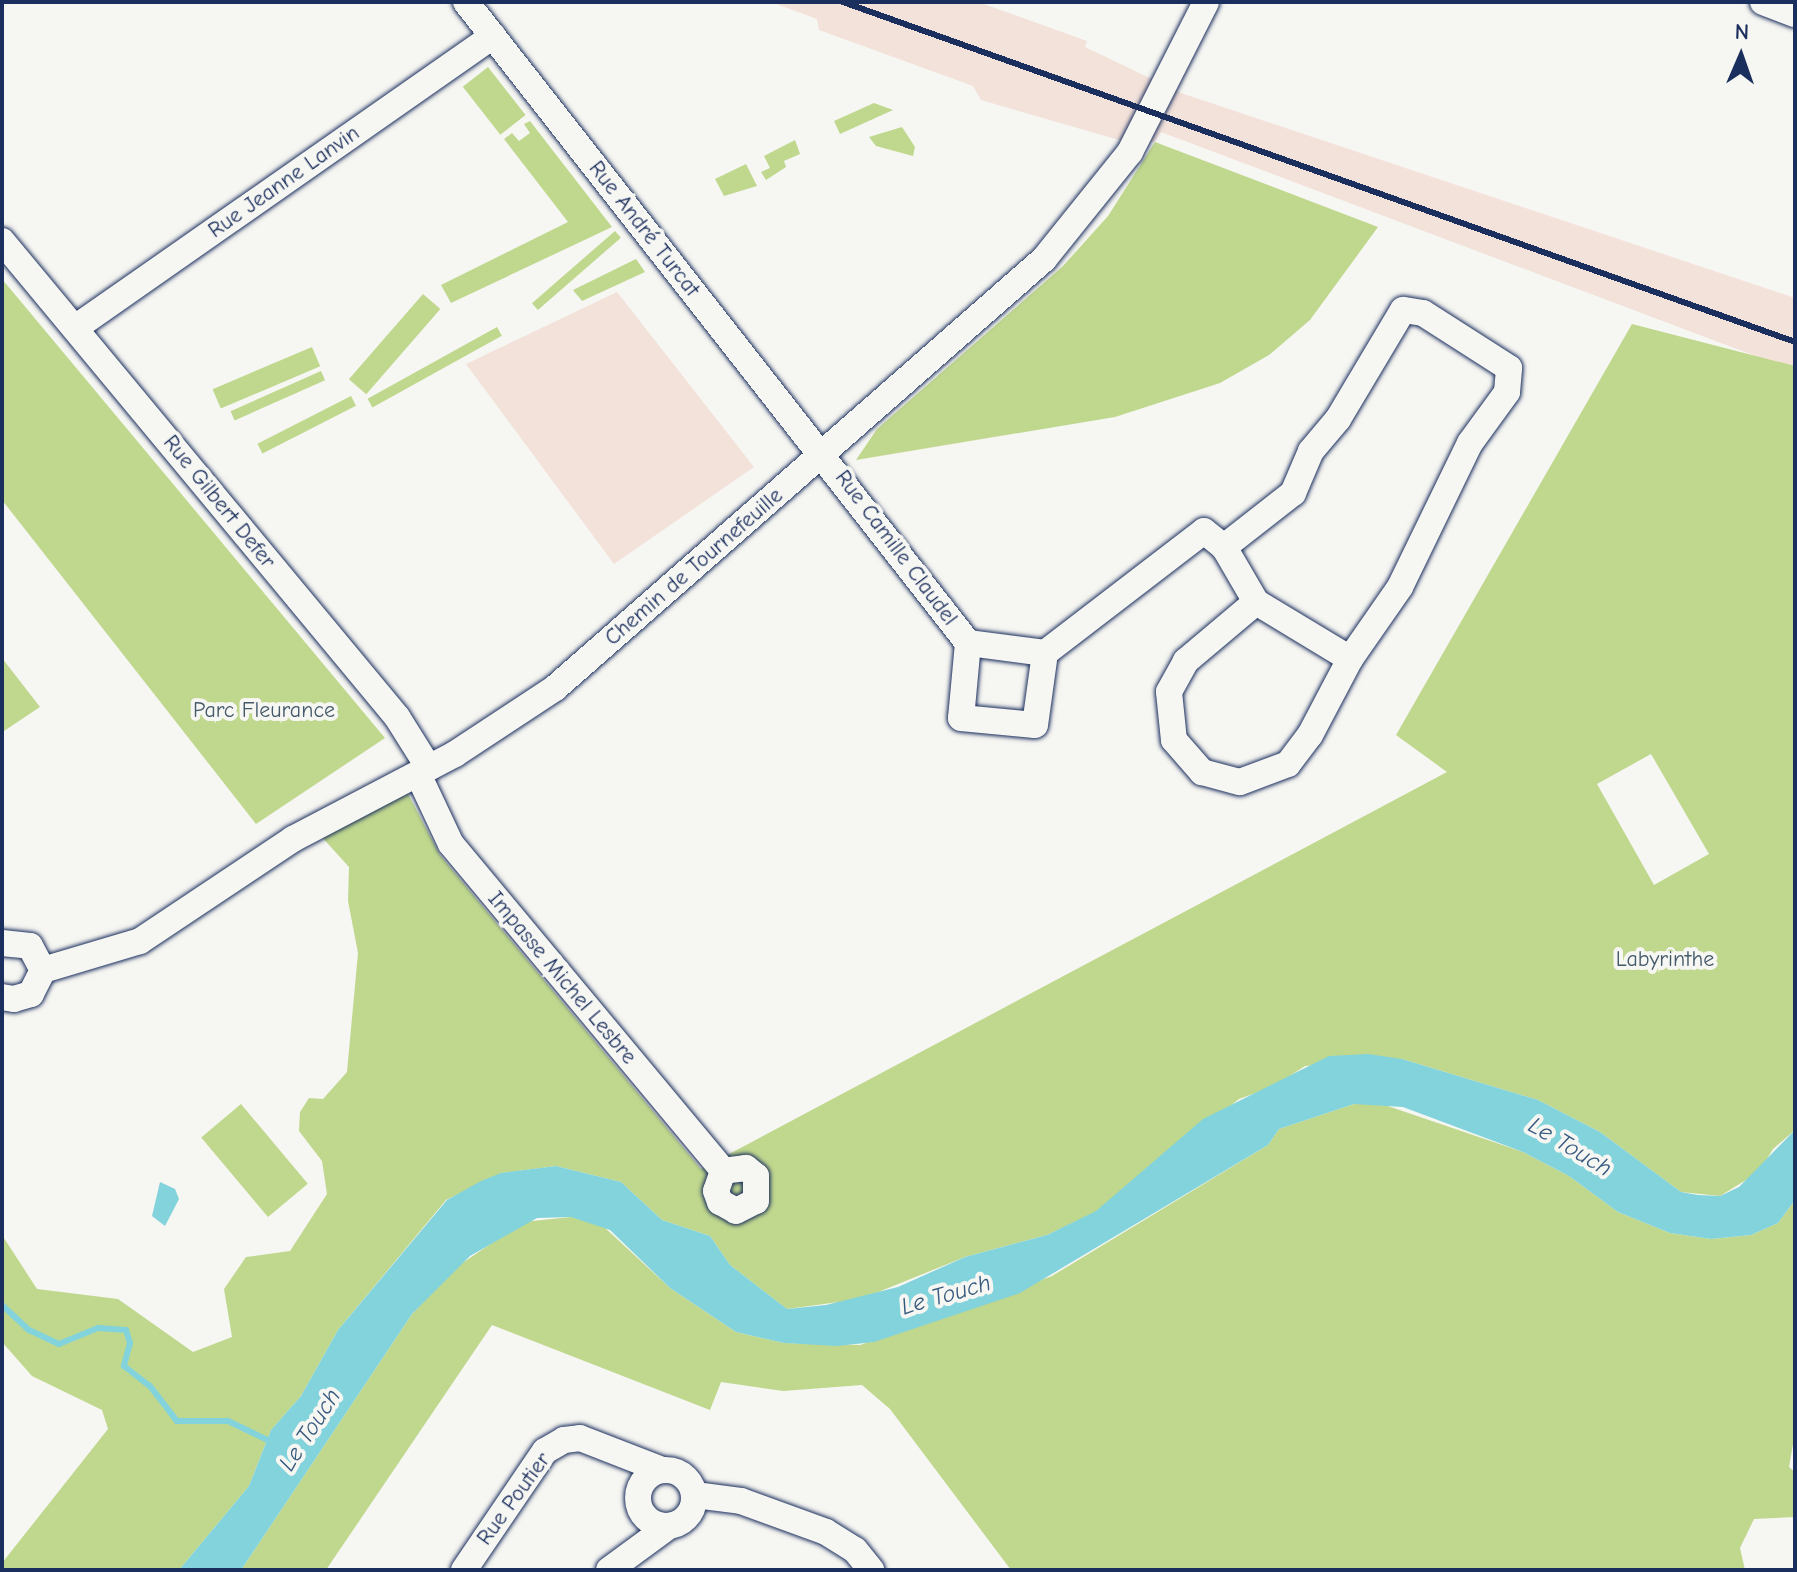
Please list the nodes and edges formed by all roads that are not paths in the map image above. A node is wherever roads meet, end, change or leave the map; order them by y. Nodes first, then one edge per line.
1 (466, 2) edge
2 (1206, 2) edge
3 (1763, 2) edge
4 (1795, 14) edge
5 (493, 36) junction
6 (2, 241) edge
7 (75, 328) junction
8 (824, 454) junction
9 (1224, 547) junction
10 (1256, 602) junction
11 (968, 643) junction
12 (1045, 653) junction
13 (1350, 659) junction
14 (424, 771) junction
15 (2, 943) edge
16 (43, 970) junction
17 (3, 1000) edge
18 (723, 1171) dead end
19 (662, 1470) junction
20 (695, 1495) junction
21 (669, 1526) junction
22 (464, 1570) edge
23 (609, 1570) edge
24 (871, 1570) edge

1 - 5 street, Rue André Turcat
2 - 8 street, Chemin de Tournefeuille
3 - 4 street
5 - 7 street, Rue Jeanne Lanvin
5 - 8 street, Rue André Turcat
6 - 7 street, Rue Gilbert Defer
7 - 14 street, Rue Gilbert Defer
8 - 11 street, Rue Camille Claudel
8 - 14 street, Chemin de Tournefeuille
9 - 10 street
9 - 12 street
9 - 13 street
10 - 13 street
10 - 13 street
11 - 12 street, Rue Camille Claudel
11 - 12 street, Rue Camille Claudel
14 - 16 street, Chemin de Tournefeuille
14 - 18 street, Impasse Michel Lesbre
15 - 16 street
16 - 17 street
19 - 20 street, Rue Poutier
19 - 21 street
19 - 22 street, Rue Poutier
20 - 21 street
20 - 24 street
21 - 23 street

